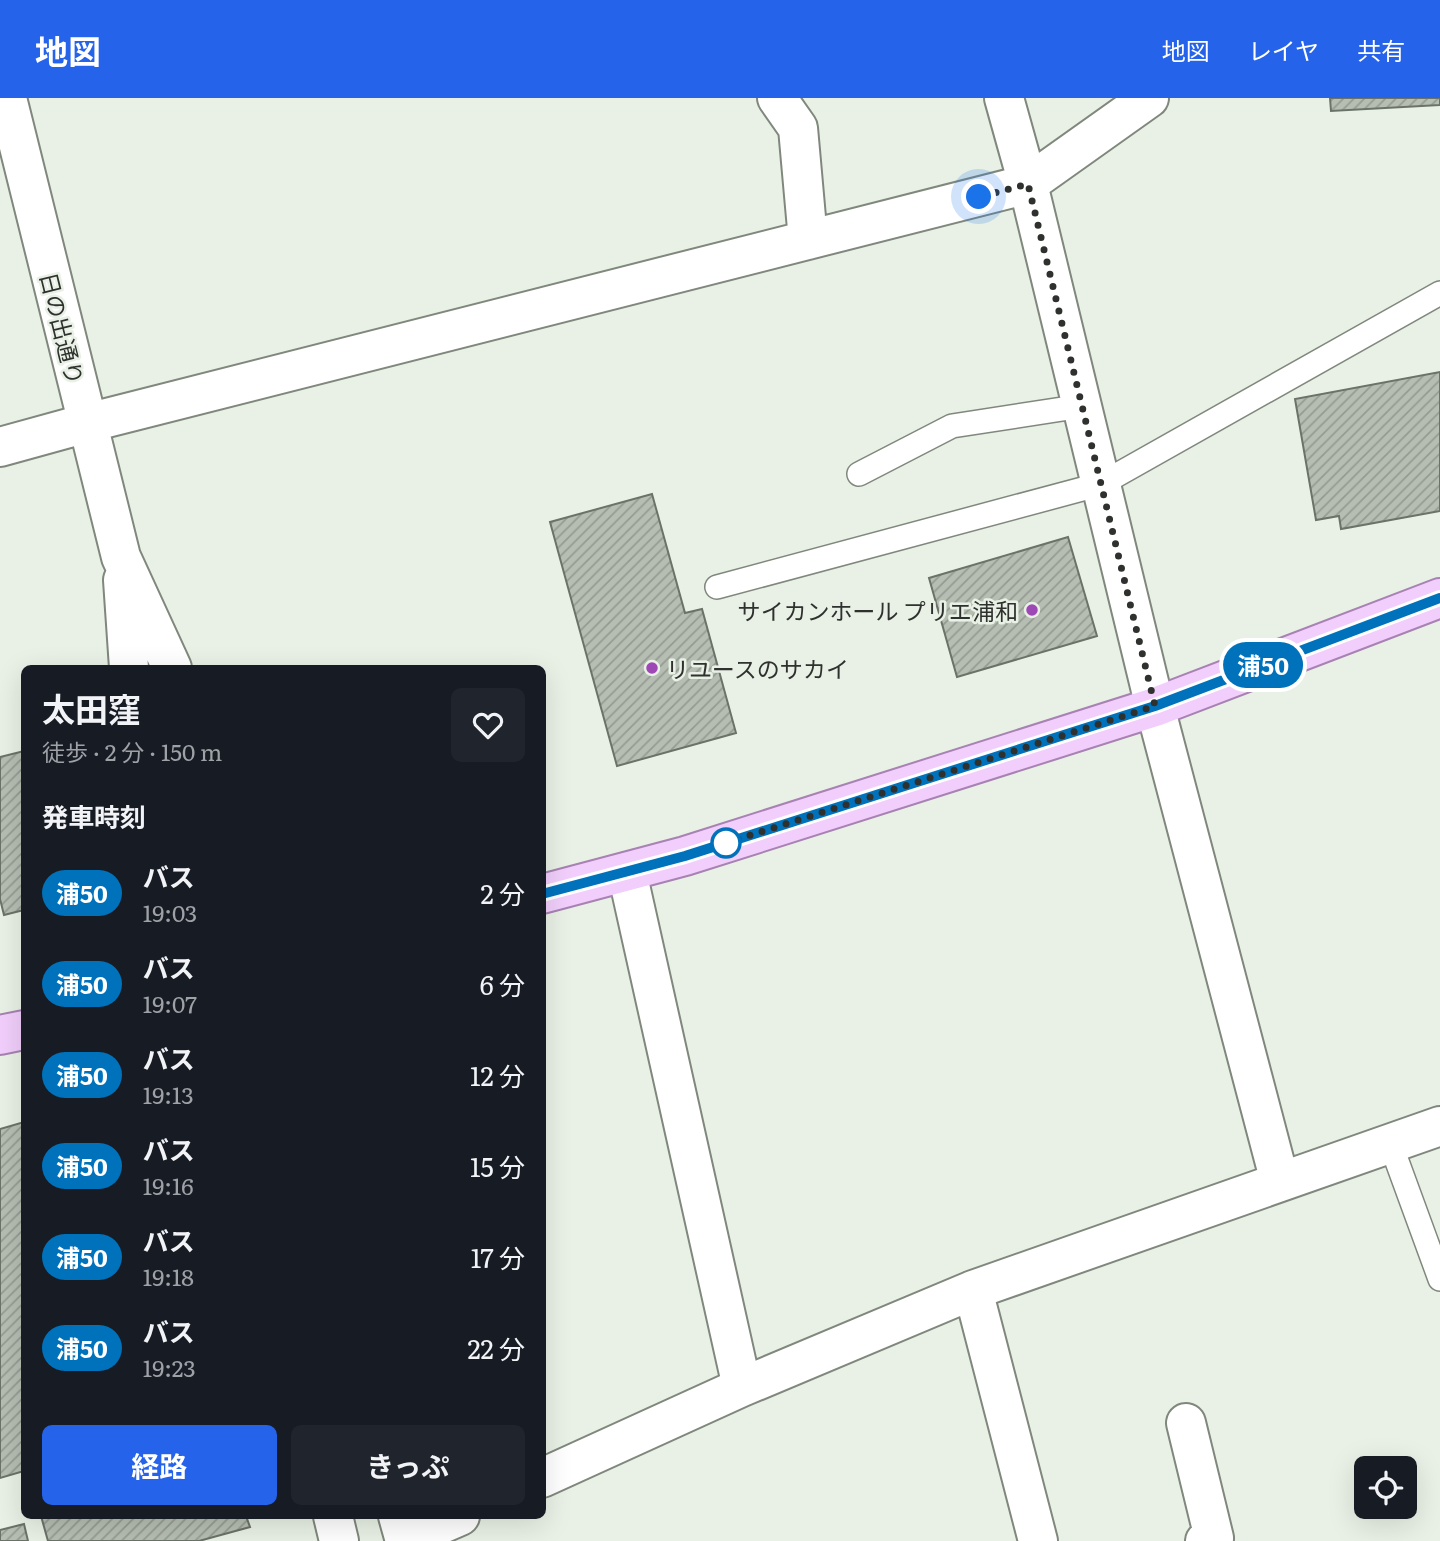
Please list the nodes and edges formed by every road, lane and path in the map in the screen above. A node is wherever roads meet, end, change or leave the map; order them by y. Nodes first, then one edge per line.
1 (7, 98) edge
2 (777, 98) edge
3 (1004, 98) edge
4 (1149, 98) edge
5 (1028, 184) junction
6 (808, 240) junction
7 (1440, 293) edge
8 (1082, 407) junction
9 (87, 423) junction
10 (0, 447) edge
11 (859, 474) dead end
12 (1101, 484) junction
13 (121, 557) junction
14 (717, 587) dead end
15 (1440, 598) edge
16 (128, 665) edge
17 (171, 665) edge
18 (1155, 706) junction
19 (627, 872) junction
20 (546, 893) edge
21 (21, 1031) edge
22 (0, 1035) edge
23 (1440, 1126) edge
24 (1391, 1145) junction
25 (1280, 1182) junction
26 (1440, 1279) edge
27 (973, 1290) junction
28 (742, 1387) junction
29 (1186, 1423) dead end
30 (546, 1476) edge
31 (334, 1519) edge
32 (399, 1519) edge
33 (453, 1519) edge
34 (339, 1541) edge
35 (405, 1541) edge
36 (1036, 1541) edge
37 (1205, 1541) edge

1 - 9 street, 日の出通り
2 - 6 street
3 - 5 street
4 - 5 street
5 - 6 street
5 - 8 street
6 - 9 street
7 - 12 lane
8 - 11 lane
8 - 12 street
9 - 10 street
9 - 13 street, 日の出通り
12 - 14 lane
12 - 18 street
13 - 16 street, 日の出通り
13 - 17 street, 日の出通り
15 - 18 main road
18 - 19 main road
18 - 25 street
19 - 20 main road
19 - 28 street
21 - 22 main road
23 - 24 street
24 - 25 street
24 - 26 lane
25 - 27 street
27 - 28 street
27 - 36 street
28 - 30 street
29 - 37 street
31 - 34 street
32 - 35 street
33 - 35 street

